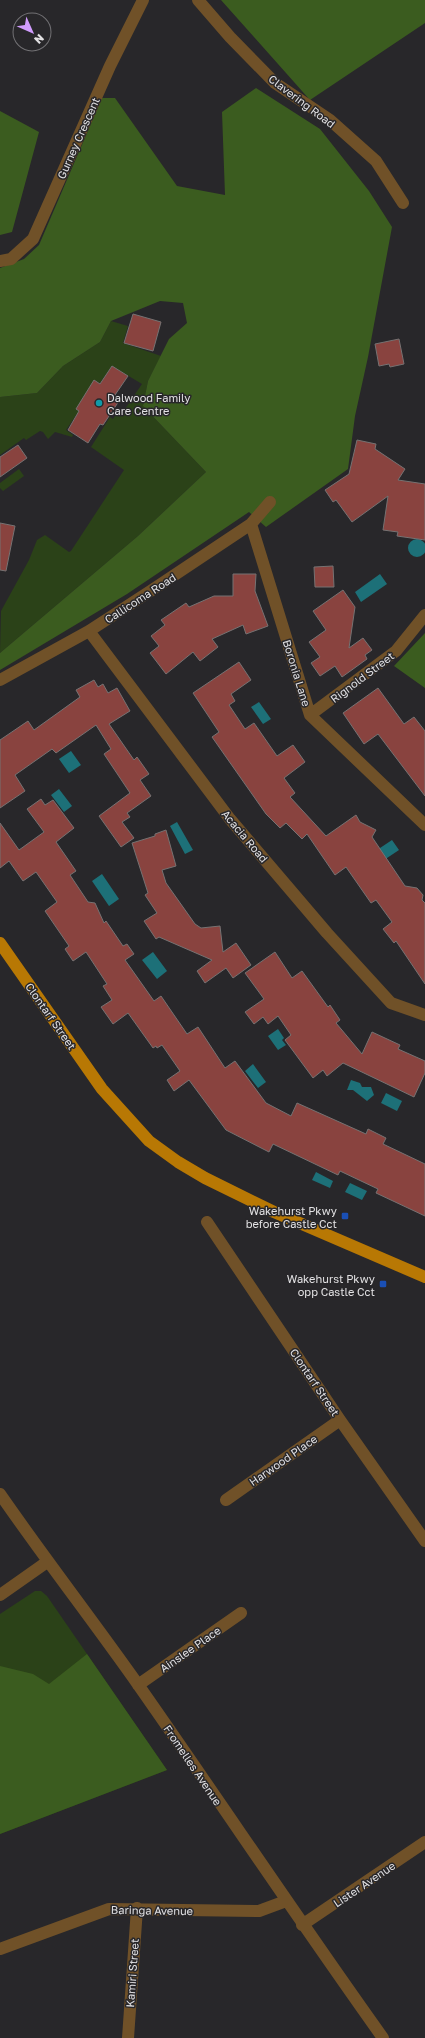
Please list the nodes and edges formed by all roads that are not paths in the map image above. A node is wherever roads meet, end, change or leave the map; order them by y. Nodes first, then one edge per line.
1 (143, 0) edge
2 (198, 0) edge
3 (403, 203) dead end
4 (0, 261) edge
5 (270, 502) dead end
6 (251, 524) junction
7 (425, 615) edge
8 (89, 631) junction
9 (0, 680) edge
10 (310, 715) junction
11 (425, 825) edge
12 (0, 943) edge
13 (425, 1015) edge
14 (207, 1222) dead end
15 (425, 1277) edge
16 (340, 1420) junction
17 (0, 1494) edge
18 (226, 1500) dead end
19 (425, 1541) edge
20 (48, 1562) junction
21 (0, 1595) edge
22 (241, 1613) dead end
23 (138, 1685) junction
24 (425, 1842) edge
25 (286, 1901) junction
26 (137, 1908) junction
27 (302, 1925) junction
28 (0, 1949) edge
29 (128, 2038) edge
30 (383, 2038) edge

1 - 4 street, Gurney Crescent
2 - 3 street, Clavering Road
5 - 6 street, Callicoma Road
6 - 8 street, Callicoma Road
6 - 10 street, Boronia Lane
7 - 10 street, Rignold Street
8 - 9 street, Callicoma Road
8 - 13 street, Acacia Road
10 - 11 street, Boronia Lane
12 - 15 main road, Clontarf Street
14 - 16 street, Clontarf Street
16 - 18 street, Harwood Place
16 - 19 street, Clontarf Street
17 - 20 street, Fromelles Avenue
20 - 21 street
20 - 23 street, Fromelles Avenue
22 - 23 street, Ainslee Place
23 - 25 street, Fromelles Avenue
24 - 27 street, Lister Avenue
25 - 26 street, Baringa Avenue
25 - 27 street, Fromelles Avenue
26 - 28 street, Baringa Avenue
26 - 29 street, Kamiri Street
27 - 30 street, Fromelles Avenue

